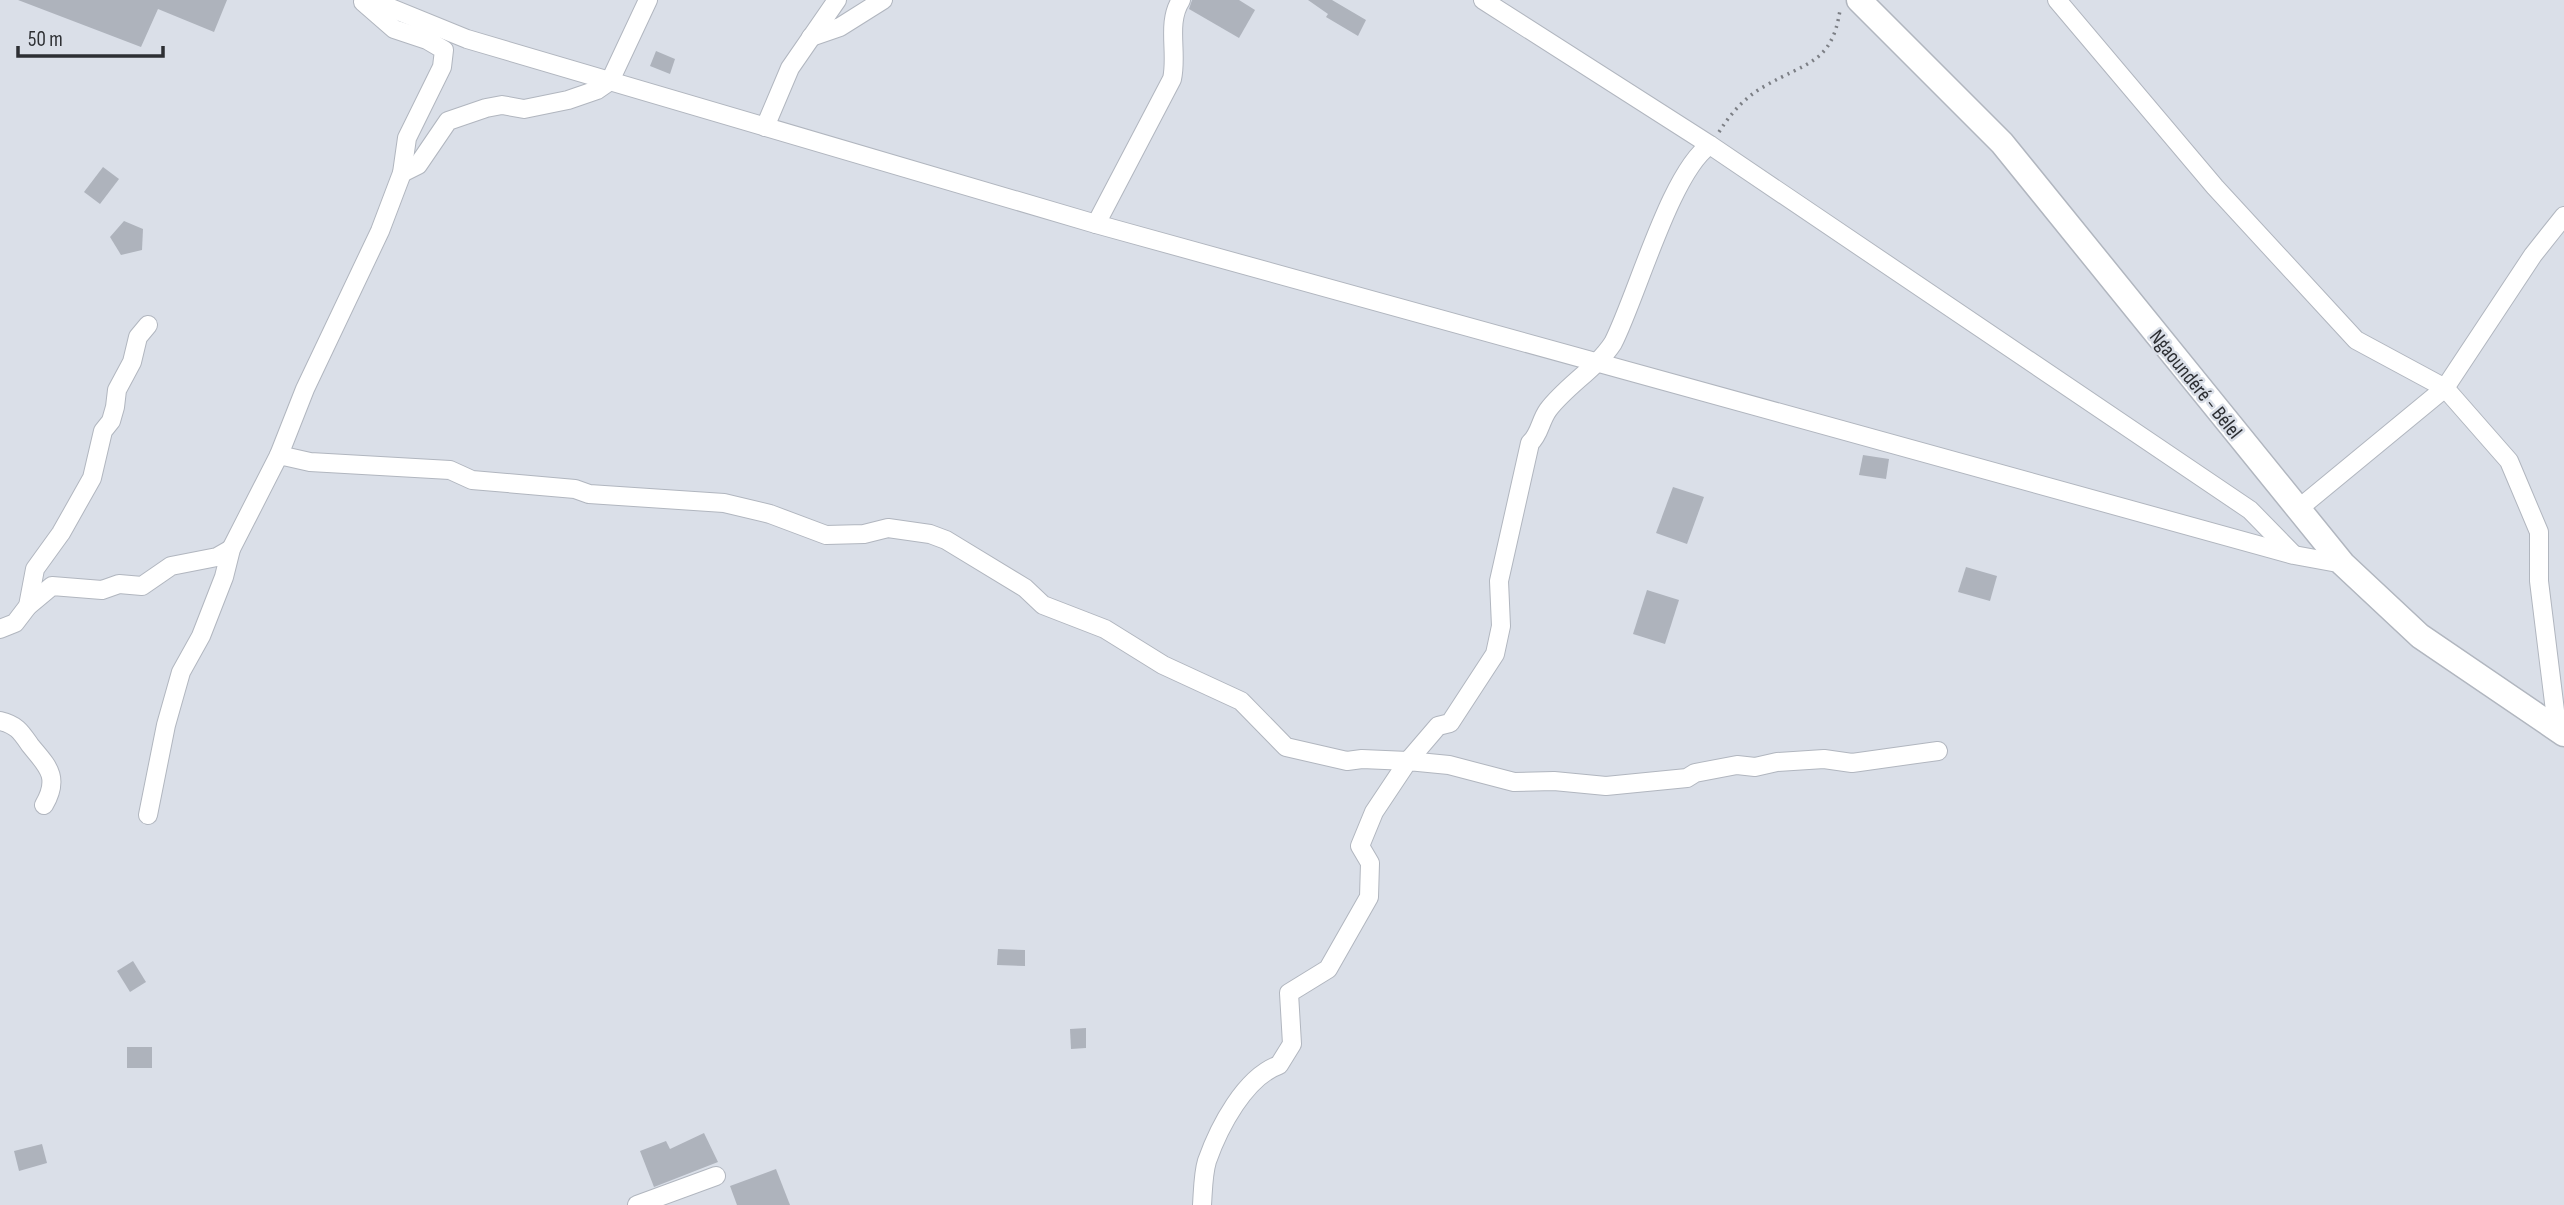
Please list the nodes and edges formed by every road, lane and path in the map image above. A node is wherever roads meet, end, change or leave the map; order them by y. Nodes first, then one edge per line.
1 (361, 0) edge
2 (371, 0) edge
3 (648, 0) edge
4 (837, 0) edge
5 (883, 0) edge
6 (1181, 0) edge
7 (1483, 0) edge
8 (1841, 0) edge
9 (1859, 0) edge
10 (2057, 0) edge
11 (811, 37) junction
12 (610, 81) junction
13 (765, 127) junction
14 (1710, 145) junction
15 (401, 173) junction
16 (2564, 216) edge
17 (1096, 224) junction
18 (148, 326) dead end
19 (1598, 362) junction
20 (2445, 388) junction
21 (279, 455) junction
22 (2297, 510) junction
23 (231, 549) junction
24 (2294, 555) junction
25 (2343, 564) junction
26 (28, 606) junction
27 (0, 629) edge
28 (2564, 675) edge
29 (2554, 694) junction
30 (0, 721) edge
31 (2560, 730) edge
32 (1938, 751) dead end
33 (1408, 761) junction
34 (44, 805) dead end
35 (148, 815) dead end
36 (716, 1176) dead end
37 (637, 1205) edge
38 (1202, 1205) edge

1 - 15 street
2 - 12 street
3 - 12 street
4 - 11 street
5 - 11 street
6 - 17 street
7 - 14 street
8 - 14 path
9 - 22 main road, Ngaoundéré - Bélel
10 - 20 street
11 - 13 street
12 - 13 street
12 - 15 street
13 - 17 street
14 - 19 street
14 - 24 street
15 - 21 street
16 - 20 street
17 - 19 street
18 - 26 street
19 - 24 street
19 - 33 street
20 - 22 street
20 - 29 street
21 - 23 street
21 - 33 street
22 - 25 main road, Ngaoundéré - Bélel
23 - 26 street
23 - 35 street
24 - 25 street
25 - 31 main road, Ngaoundéré - Bélel
26 - 27 street
28 - 29 street
29 - 31 street
30 - 34 street
32 - 33 street
33 - 38 street
36 - 37 street

